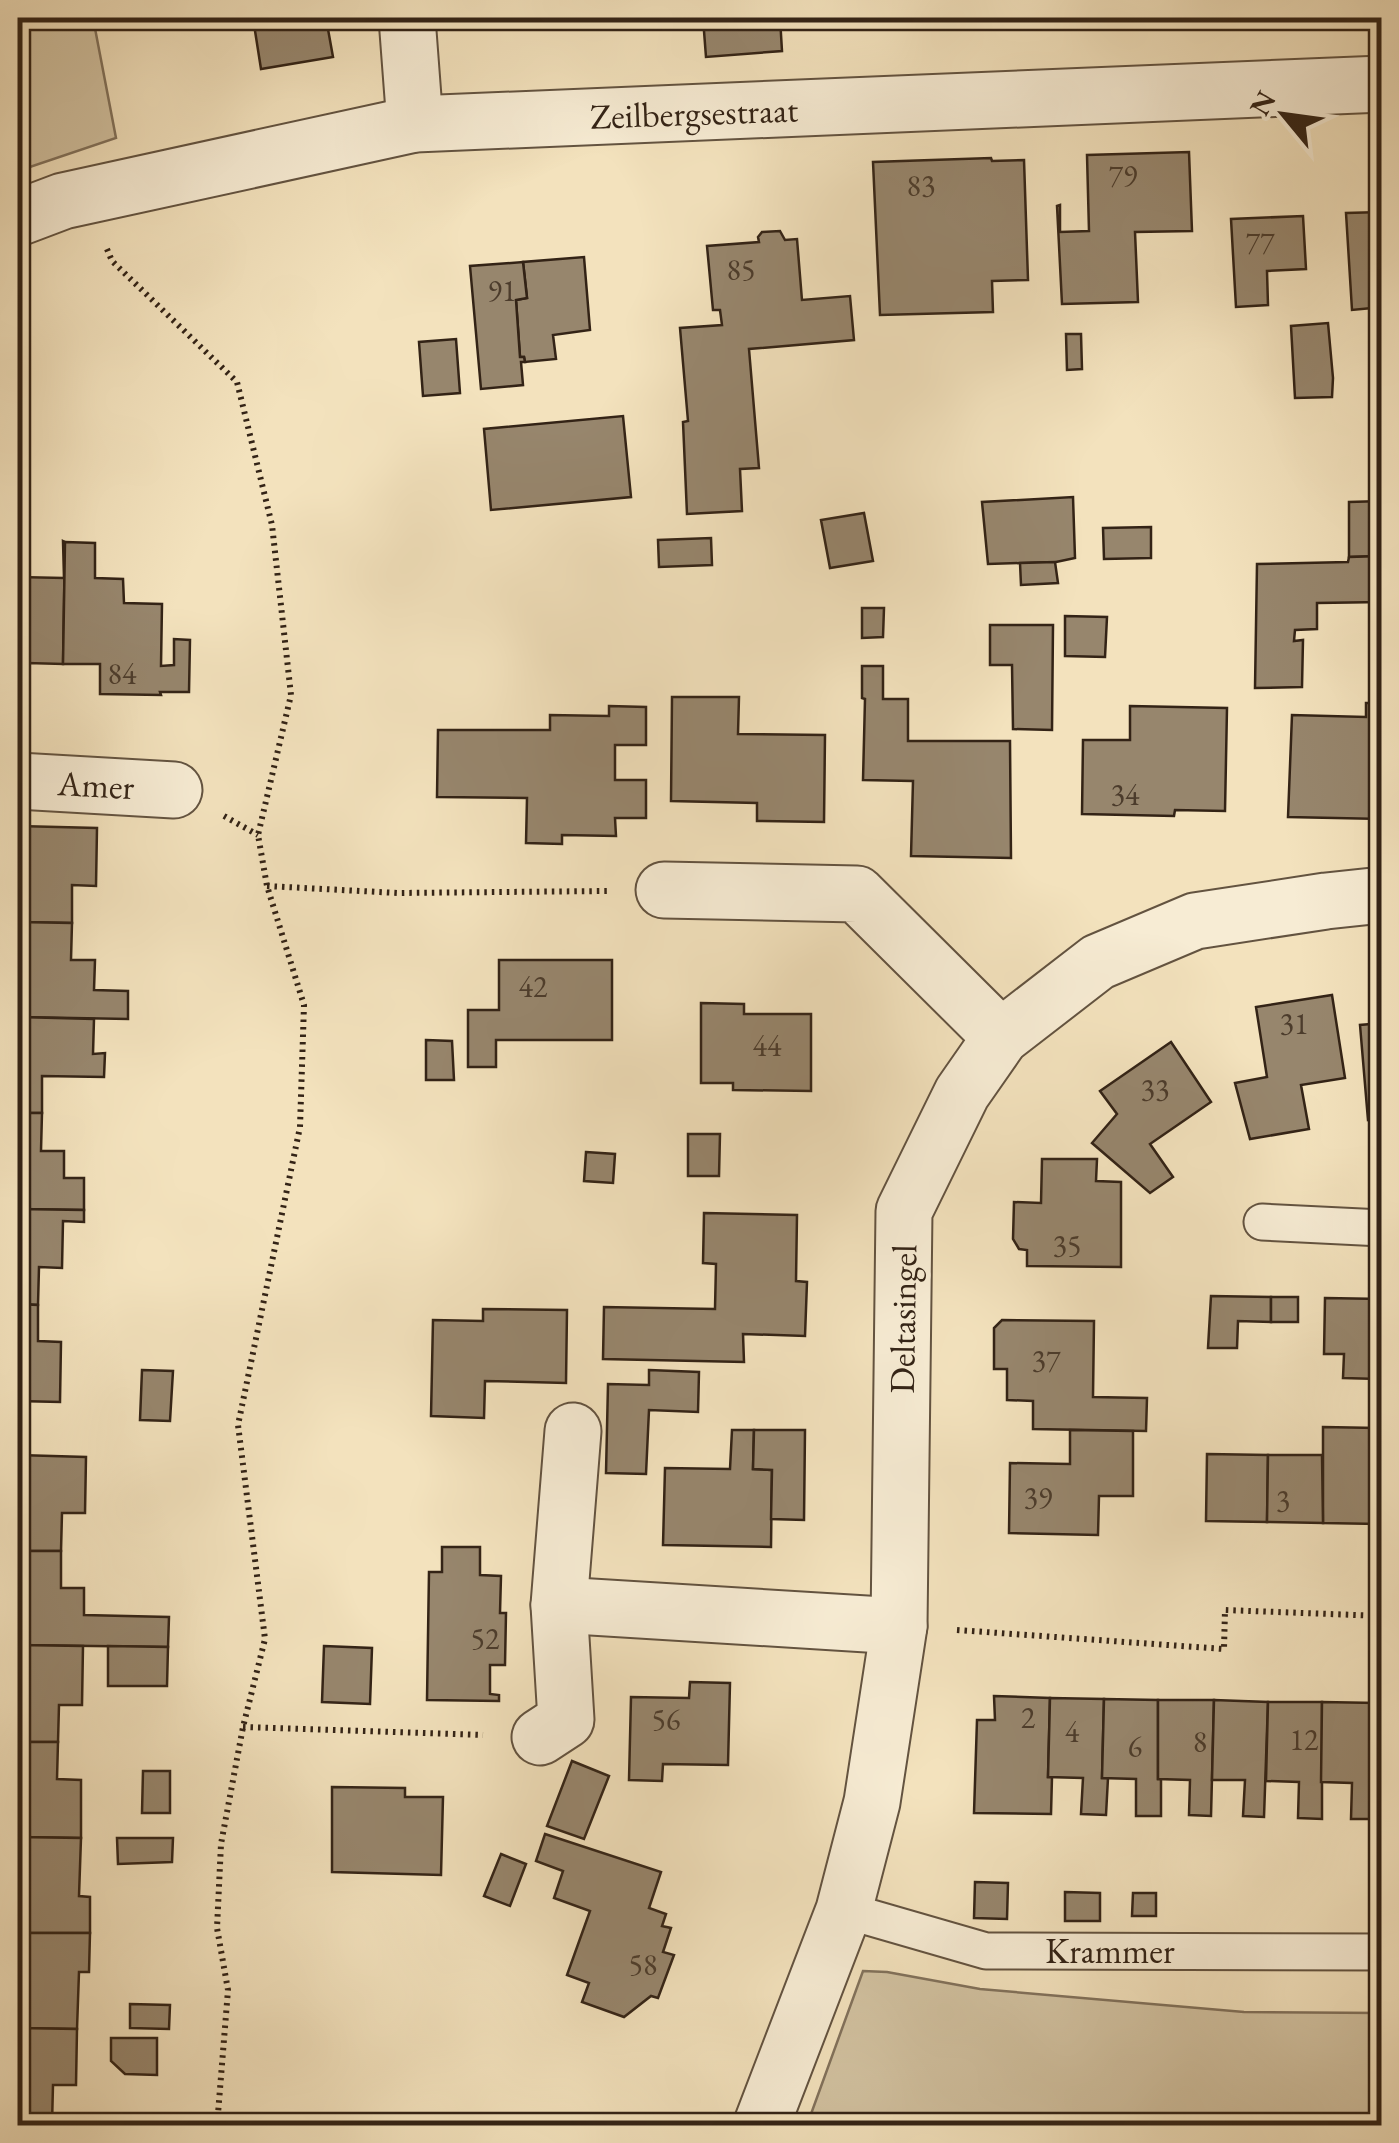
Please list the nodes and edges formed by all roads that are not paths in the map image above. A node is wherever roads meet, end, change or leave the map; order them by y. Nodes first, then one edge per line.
1 (407, 18) edge
2 (1382, 84) edge
3 (416, 124) junction
4 (18, 218) edge
5 (18, 781) edge
6 (174, 790) dead end
7 (664, 890) road end
8 (1382, 895) edge
9 (1001, 1037) junction
10 (1262, 1222) dead end
11 (1382, 1228) edge
12 (573, 1432) dead end
13 (559, 1605) junction
14 (899, 1626) junction
15 (540, 1737) road end
16 (844, 1910) junction
17 (1382, 1952) edge
18 (761, 2126) edge

1 - 3 street
2 - 3 street, Zeilbergsestraat
3 - 4 street, Zeilbergsestraat
5 - 6 street, Amer
7 - 9 street
8 - 9 street, Deltasingel
9 - 14 street, Deltasingel
10 - 11 lane
12 - 13 street
13 - 14 street
13 - 15 street
14 - 16 street, Deltasingel
16 - 17 lane, Krammer
16 - 18 street, Deltasingel

